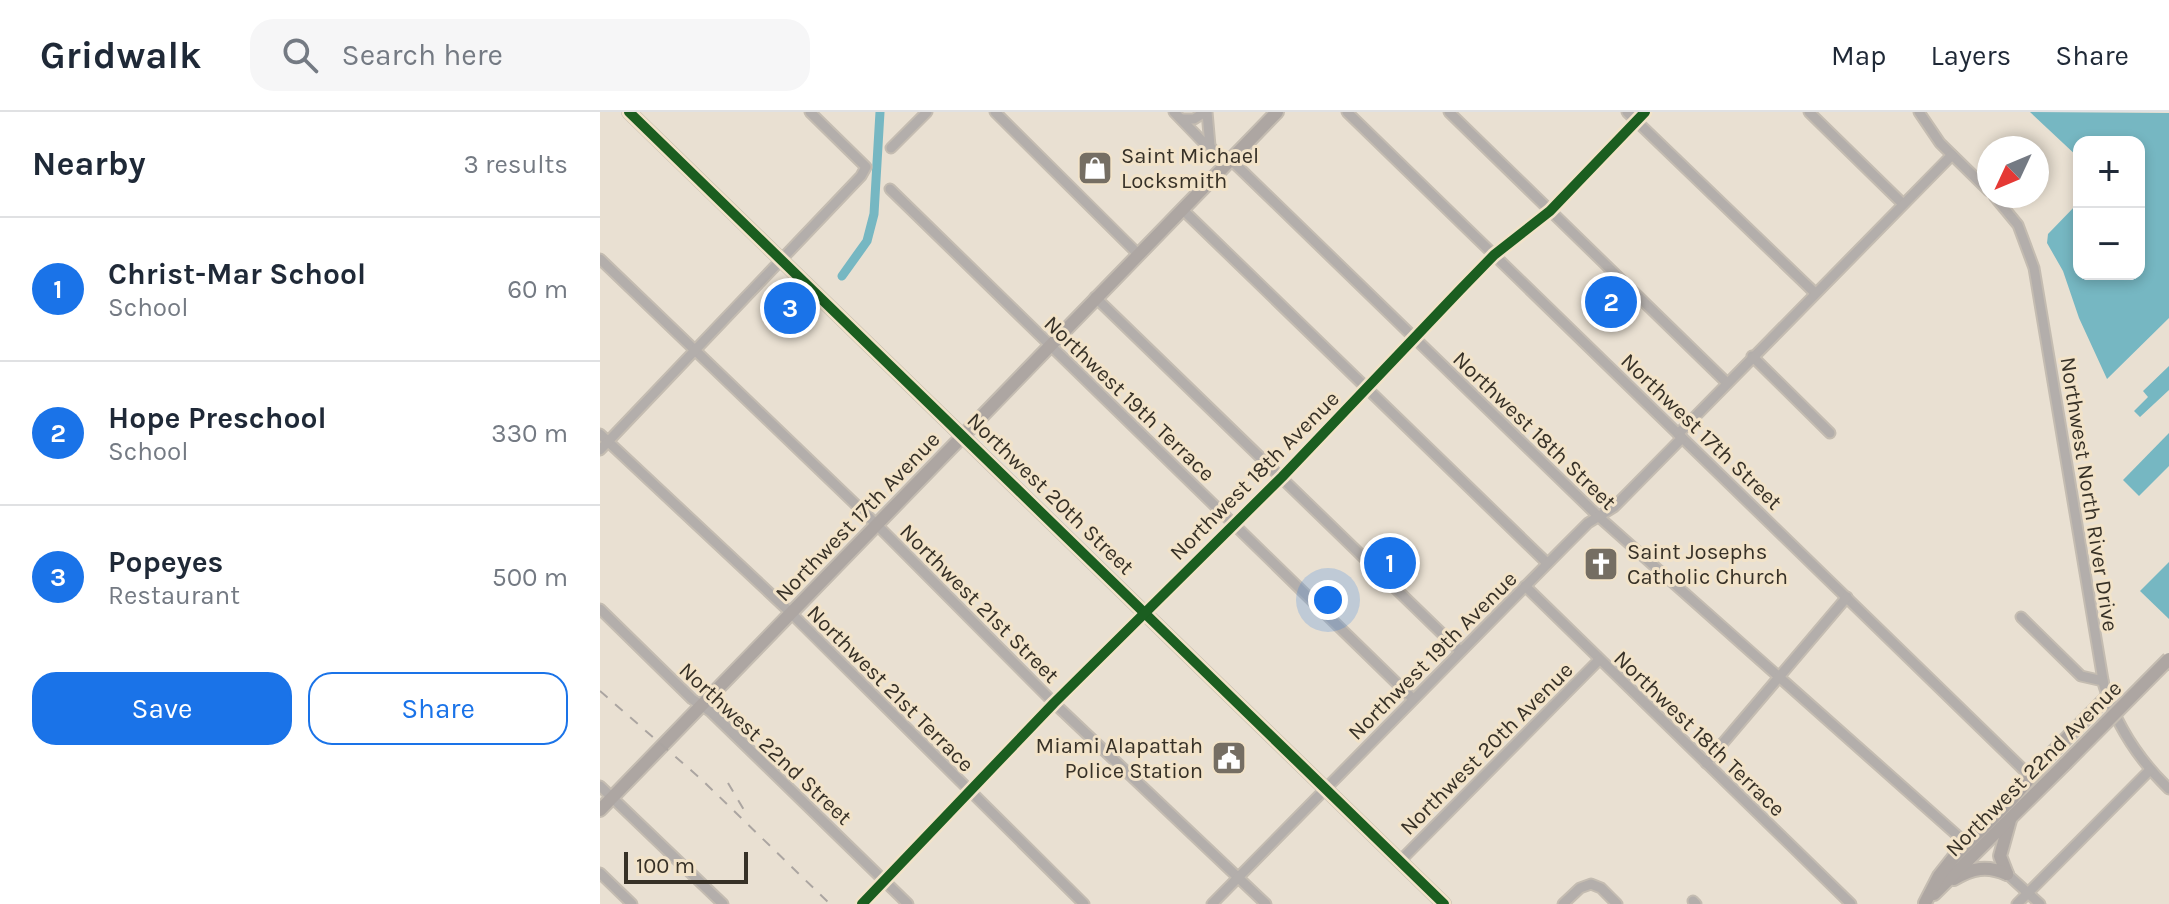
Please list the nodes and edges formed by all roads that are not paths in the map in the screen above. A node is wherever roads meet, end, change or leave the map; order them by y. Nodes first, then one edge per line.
1 (629, 112) edge
2 (810, 112) edge
3 (927, 112) edge
4 (995, 112) edge
5 (1206, 112) edge
6 (1277, 112) edge
7 (1347, 112) edge
8 (1449, 112) edge
9 (1627, 112) edge
10 (1645, 112) edge
11 (1809, 112) edge
12 (1919, 112) edge
13 (1178, 116) edge
14 (1637, 121) junction
15 (1209, 143) junction
16 (891, 148) dead end
17 (1952, 155) junction
18 (1228, 162) junction
19 (1977, 179) edge
20 (890, 189) dead end
21 (1903, 204) junction
22 (2004, 208) edge
23 (1182, 209) junction
24 (1550, 211) junction
25 (1138, 254) junction
26 (1494, 255) junction
27 (600, 259) edge
28 (782, 260) junction
29 (1815, 293) junction
30 (1095, 297) junction
31 (1414, 339) junction
32 (1050, 344) junction
33 (694, 351) junction
34 (1752, 356) junction
35 (1726, 382) junction
36 (1368, 388) junction
37 (1830, 433) dead end
38 (600, 434) edge
39 (962, 435) junction
40 (1680, 436) junction
41 (608, 442) junction
42 (600, 450) edge
43 (1282, 477) junction
44 (1599, 517) junction
45 (876, 524) junction
46 (1233, 525) junction
47 (1547, 563) junction
48 (1525, 586) junction
49 (1847, 597) junction
50 (600, 609) edge
51 (791, 613) junction
52 (1145, 613) junction
53 (2021, 617) dead end
54 (1460, 651) junction
55 (2169, 659) edge
56 (1599, 660) junction
57 (1779, 677) junction
58 (2103, 681) junction
59 (2108, 696) junction
60 (1413, 699) junction
61 (1054, 703) junction
62 (702, 705) junction
63 (1706, 763) junction
64 (2150, 770) junction
65 (2031, 777) junction
66 (600, 786) edge
67 (1326, 789) junction
68 (2169, 789) edge
69 (969, 792) junction
70 (612, 797) junction
71 (600, 810) edge
72 (2010, 818) junction
73 (1967, 844) junction
74 (1400, 861) junction
75 (600, 873) edge
76 (2007, 874) junction
77 (1239, 877) junction
78 (884, 881) junction
79 (1944, 884) junction
80 (2028, 894) junction
81 (632, 904) edge
82 (723, 904) edge
83 (862, 904) edge
84 (908, 904) edge
85 (1084, 904) edge
86 (1212, 904) edge
87 (1266, 904) edge
88 (1444, 904) edge
89 (1563, 904) edge
90 (1617, 904) edge
91 (1851, 904) edge
92 (1925, 904) edge
93 (2017, 904) edge
94 (2040, 904) edge

1 - 28 main road, Northwest 20th Street
2 - 28 street
3 - 16 street
4 - 25 street
5 - 13 street
5 - 15 street
6 - 18 main road, Northwest 17th Avenue
7 - 26 street, Northwest 17th Street
8 - 24 street
9 - 14 street
10 - 14 street, Northwest 18th Avenue
11 - 21 street
12 - 17 street
13 - 15 street
14 - 24 street, Northwest 18th Avenue
14 - 29 street
15 - 18 street, Northwest 18th Street
17 - 19 street
17 - 21 street, Northwest 19th Avenue
18 - 23 main road, Northwest 17th Avenue
18 - 31 street, Northwest 18th Street
20 - 32 street, Northwest 19th Terrace
21 - 29 street, Northwest 19th Avenue
22 - 58 street, Northwest North River Drive
23 - 25 main road, Northwest 17th Avenue
23 - 36 street
24 - 26 street, Northwest 18th Avenue
24 - 35 street
25 - 30 main road, Northwest 17th Avenue
26 - 31 street, Northwest 18th Avenue
26 - 40 street, Northwest 17th Street
27 - 33 street, Northwest 21st Street
28 - 33 street
28 - 39 main road, Northwest 20th Street
29 - 34 street, Northwest 19th Avenue
30 - 32 main road, Northwest 17th Avenue
30 - 43 street
31 - 36 street, Northwest 18th Avenue
31 - 44 street, Northwest 18th Street
32 - 39 main road, Northwest 17th Avenue
32 - 46 street, Northwest 19th Terrace
33 - 41 street
33 - 45 street, Northwest 21st Street
34 - 35 street, Northwest 19th Avenue
34 - 37 street
35 - 40 street, Northwest 19th Avenue
36 - 43 street, Northwest 18th Avenue
36 - 47 street
38 - 41 street, Northwest 21st Terrace
39 - 45 main road, Northwest 17th Avenue
39 - 52 main road, Northwest 20th Street
40 - 44 street, Northwest 19th Avenue
40 - 49 street, Northwest 17th Street
41 - 42 street
41 - 51 street, Northwest 21st Terrace
43 - 46 street, Northwest 18th Avenue
43 - 54 street
44 - 47 street, Northwest 19th Avenue
44 - 57 street, Northwest 18th Street
45 - 51 main road, Northwest 17th Avenue
45 - 61 street, Northwest 21st Street
46 - 52 street, Northwest 18th Avenue
46 - 60 street, Northwest 19th Terrace
47 - 48 street, Northwest 19th Avenue
48 - 54 street, Northwest 19th Avenue
48 - 56 street, Northwest 18th Terrace
49 - 57 street
49 - 65 street, Northwest 17th Street
50 - 62 street, Northwest 22nd Street
51 - 62 main road, Northwest 17th Avenue
51 - 69 street, Northwest 21st Terrace
52 - 61 street, Northwest 18th Avenue
52 - 67 main road, Northwest 20th Street
53 - 58 street
54 - 60 street, Northwest 19th Avenue
55 - 72 main road, Northwest 22nd Avenue, bridge
56 - 63 street, Northwest 18th Terrace
56 - 74 street, Northwest 20th Avenue
57 - 63 street
57 - 73 street, Northwest 18th Street
58 - 59 street, Northwest North River Drive
59 - 64 street, Northwest North River Drive
59 - 65 main road
60 - 67 street, Northwest 19th Avenue
61 - 69 street, Northwest 18th Avenue
61 - 77 street, Northwest 21st Street
62 - 70 main road, Northwest 17th Avenue
62 - 78 street, Northwest 22nd Street
63 - 91 street, Northwest 18th Terrace
64 - 68 street, Northwest North River Drive
64 - 80 street
65 - 73 main road
66 - 70 street
67 - 74 main road, Northwest 20th Street
67 - 77 street, Northwest 19th Avenue
69 - 78 street, Northwest 18th Avenue
69 - 85 street, Northwest 21st Terrace
70 - 71 main road, Northwest 17th Avenue
70 - 82 street
72 - 76 main road
72 - 79 main road, Northwest 22nd Avenue
73 - 92 main road
74 - 88 main road, Northwest 20th Street
75 - 81 street
76 - 79 main road
76 - 80 street
77 - 86 street, Northwest 19th Avenue
77 - 87 street, Northwest 21st Street
78 - 83 street, Northwest 18th Avenue
78 - 84 street, Northwest 22nd Street
79 - 92 main road, Northwest 22nd Avenue
80 - 93 street
80 - 94 street
89 - 90 street

